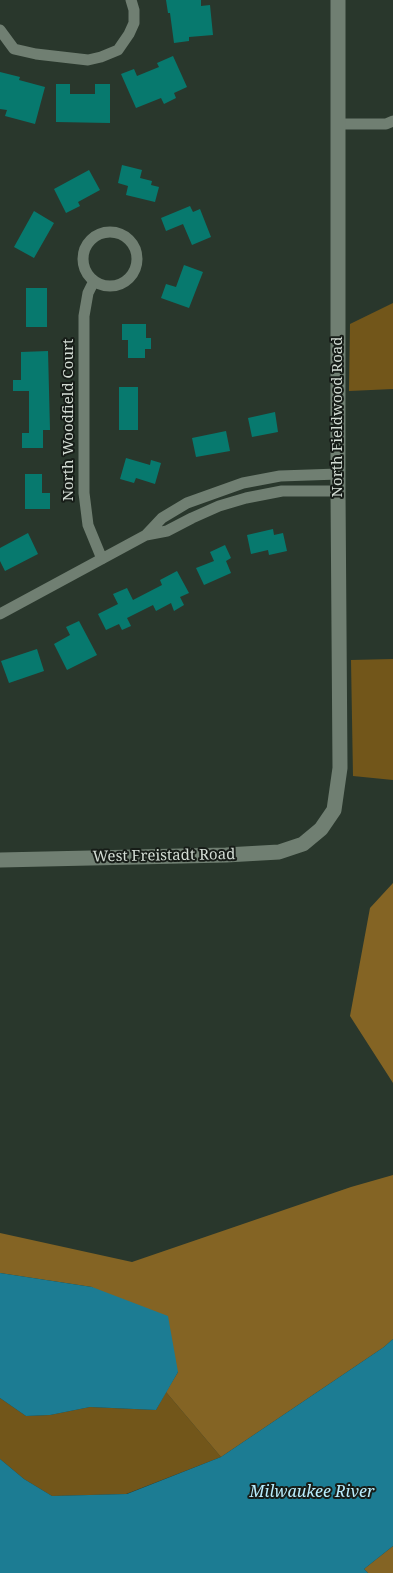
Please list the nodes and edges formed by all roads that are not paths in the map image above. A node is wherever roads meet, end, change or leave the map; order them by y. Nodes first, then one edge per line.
1 (131, 0) edge
2 (338, 0) edge
3 (0, 30) edge
4 (393, 122) edge
5 (338, 124) junction
6 (94, 281) junction
7 (338, 474) junction
8 (280, 476) junction
9 (282, 491) junction
10 (338, 491) junction
11 (214, 493) junction
12 (220, 506) junction
13 (146, 535) junction
14 (102, 559) junction
15 (0, 614) edge
16 (321, 829) joint
17 (0, 860) edge

1 - 3 street
2 - 5 street, North Fieldwood Road
4 - 5 street
5 - 7 street, North Fieldwood Road
6 - 6 street
6 - 14 street, North Woodfield Court
7 - 8 street
7 - 10 street, North Fieldwood Road
8 - 9 street
8 - 11 street
9 - 10 street
9 - 12 street
10 - 16 street, North Fieldwood Road
11 - 12 street
11 - 13 street
12 - 13 street
13 - 14 street
14 - 15 street
16 - 17 street, West Freistadt Road

